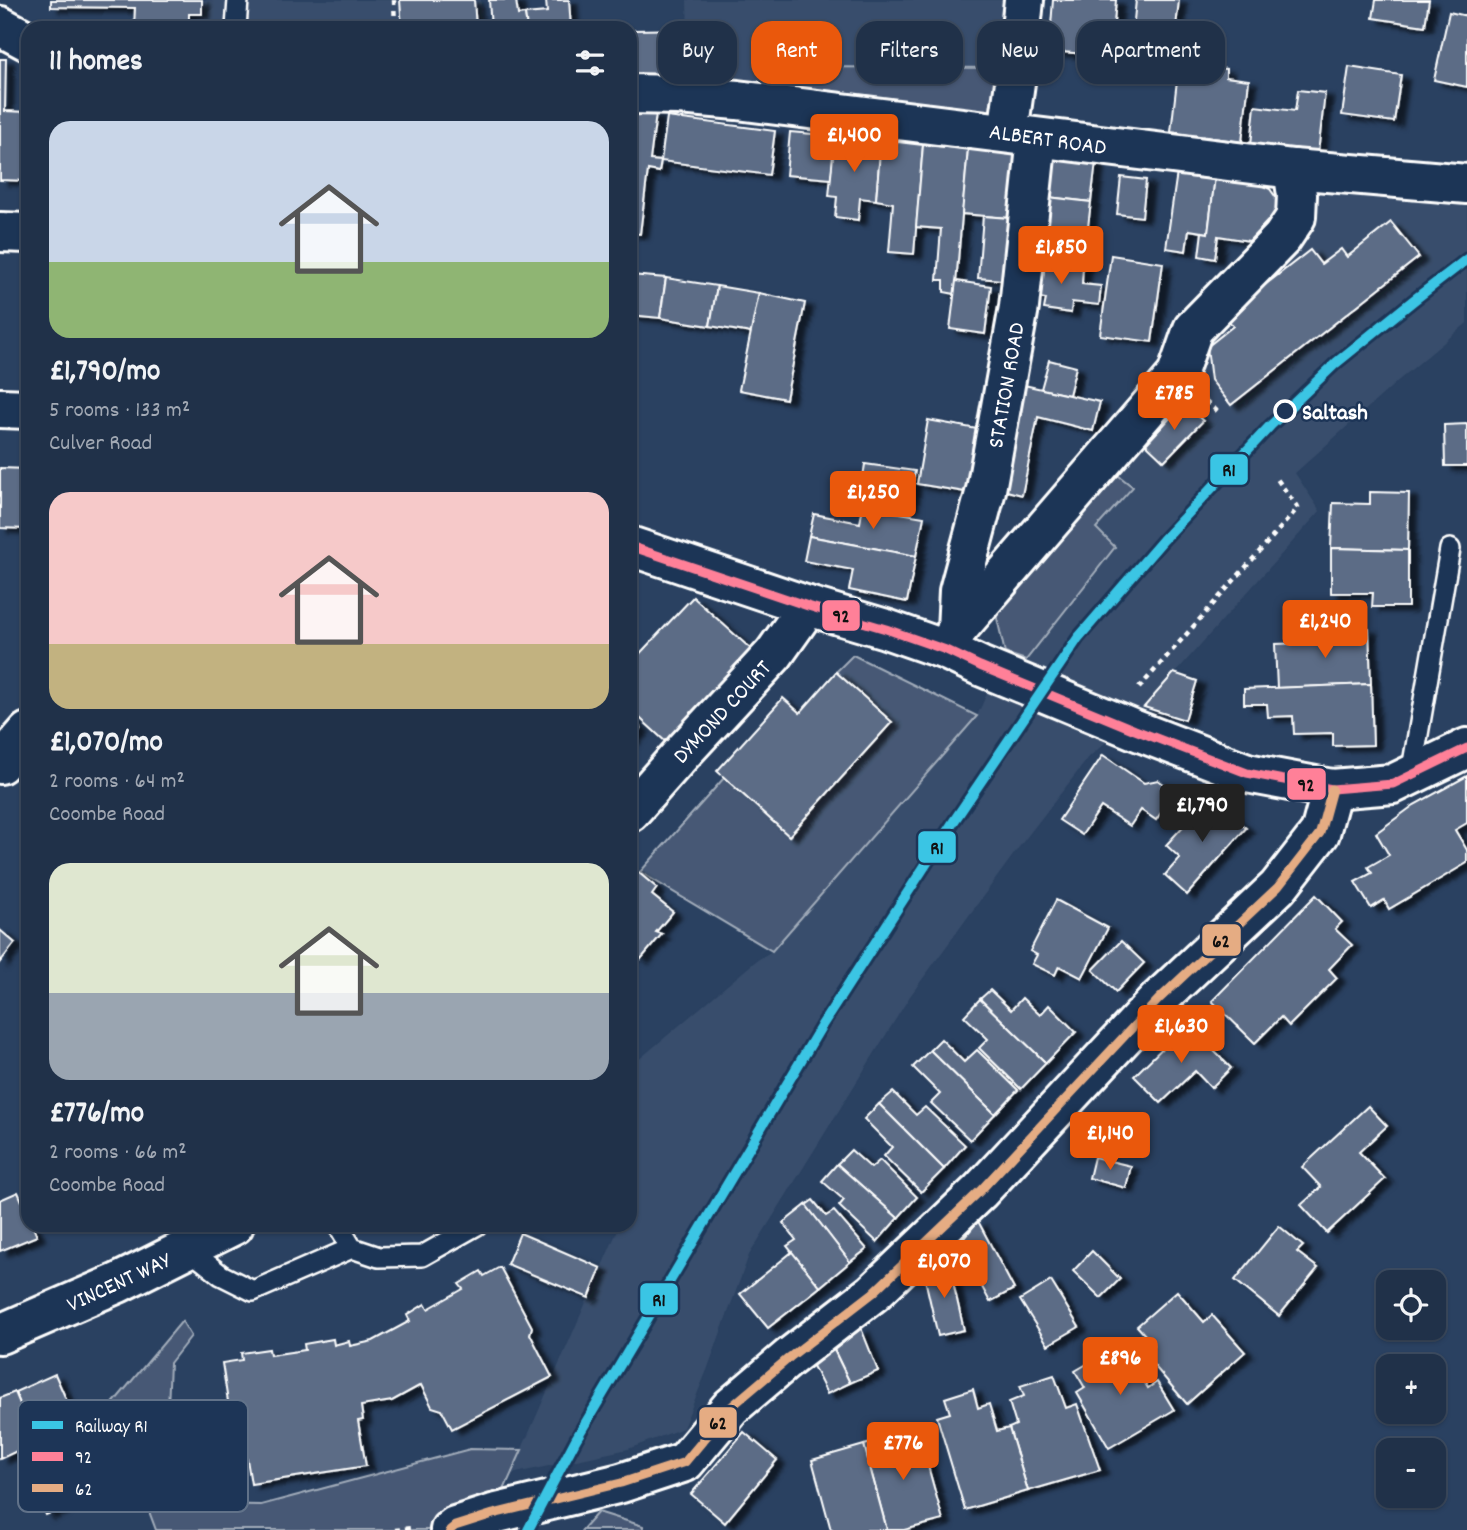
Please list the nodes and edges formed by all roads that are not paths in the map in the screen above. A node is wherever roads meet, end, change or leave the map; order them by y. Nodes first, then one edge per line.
1 (238, 0) edge
2 (1024, 0) edge
3 (236, 21) edge
4 (0, 26) edge
5 (21, 37) edge
6 (637, 94) edge
7 (1022, 135) junction
8 (1293, 169) junction
9 (1467, 184) edge
10 (0, 232) edge
11 (21, 233) edge
12 (0, 408) edge
13 (21, 409) edge
14 (637, 548) edge
15 (1450, 549) dead end
16 (808, 606) junction
17 (951, 640) junction
18 (21, 740) edge
19 (1467, 748) edge
20 (0, 764) edge
21 (1411, 776) junction
22 (1332, 789) junction
23 (637, 804) edge
24 (220, 1232) edge
25 (342, 1232) edge
26 (465, 1232) edge
27 (187, 1248) junction
28 (352, 1248) junction
29 (0, 1334) edge
30 (450, 1530) edge

1 - 3 lane
2 - 7 street, STATION ROAD
4 - 5 street
6 - 7 street, ALBERT ROAD
7 - 8 street, ALBERT ROAD
7 - 17 street, STATION ROAD
8 - 9 street, ALBERT ROAD
8 - 17 street
10 - 11 street
12 - 13 street
14 - 16 street
15 - 21 lane
16 - 17 street
16 - 23 street, DYMOND COURT
17 - 22 street
18 - 20 street
19 - 21 street
21 - 22 street
22 - 30 street
24 - 27 street, VINCENT WAY
25 - 28 lane
26 - 28 lane
27 - 28 lane
27 - 29 street, VINCENT WAY

